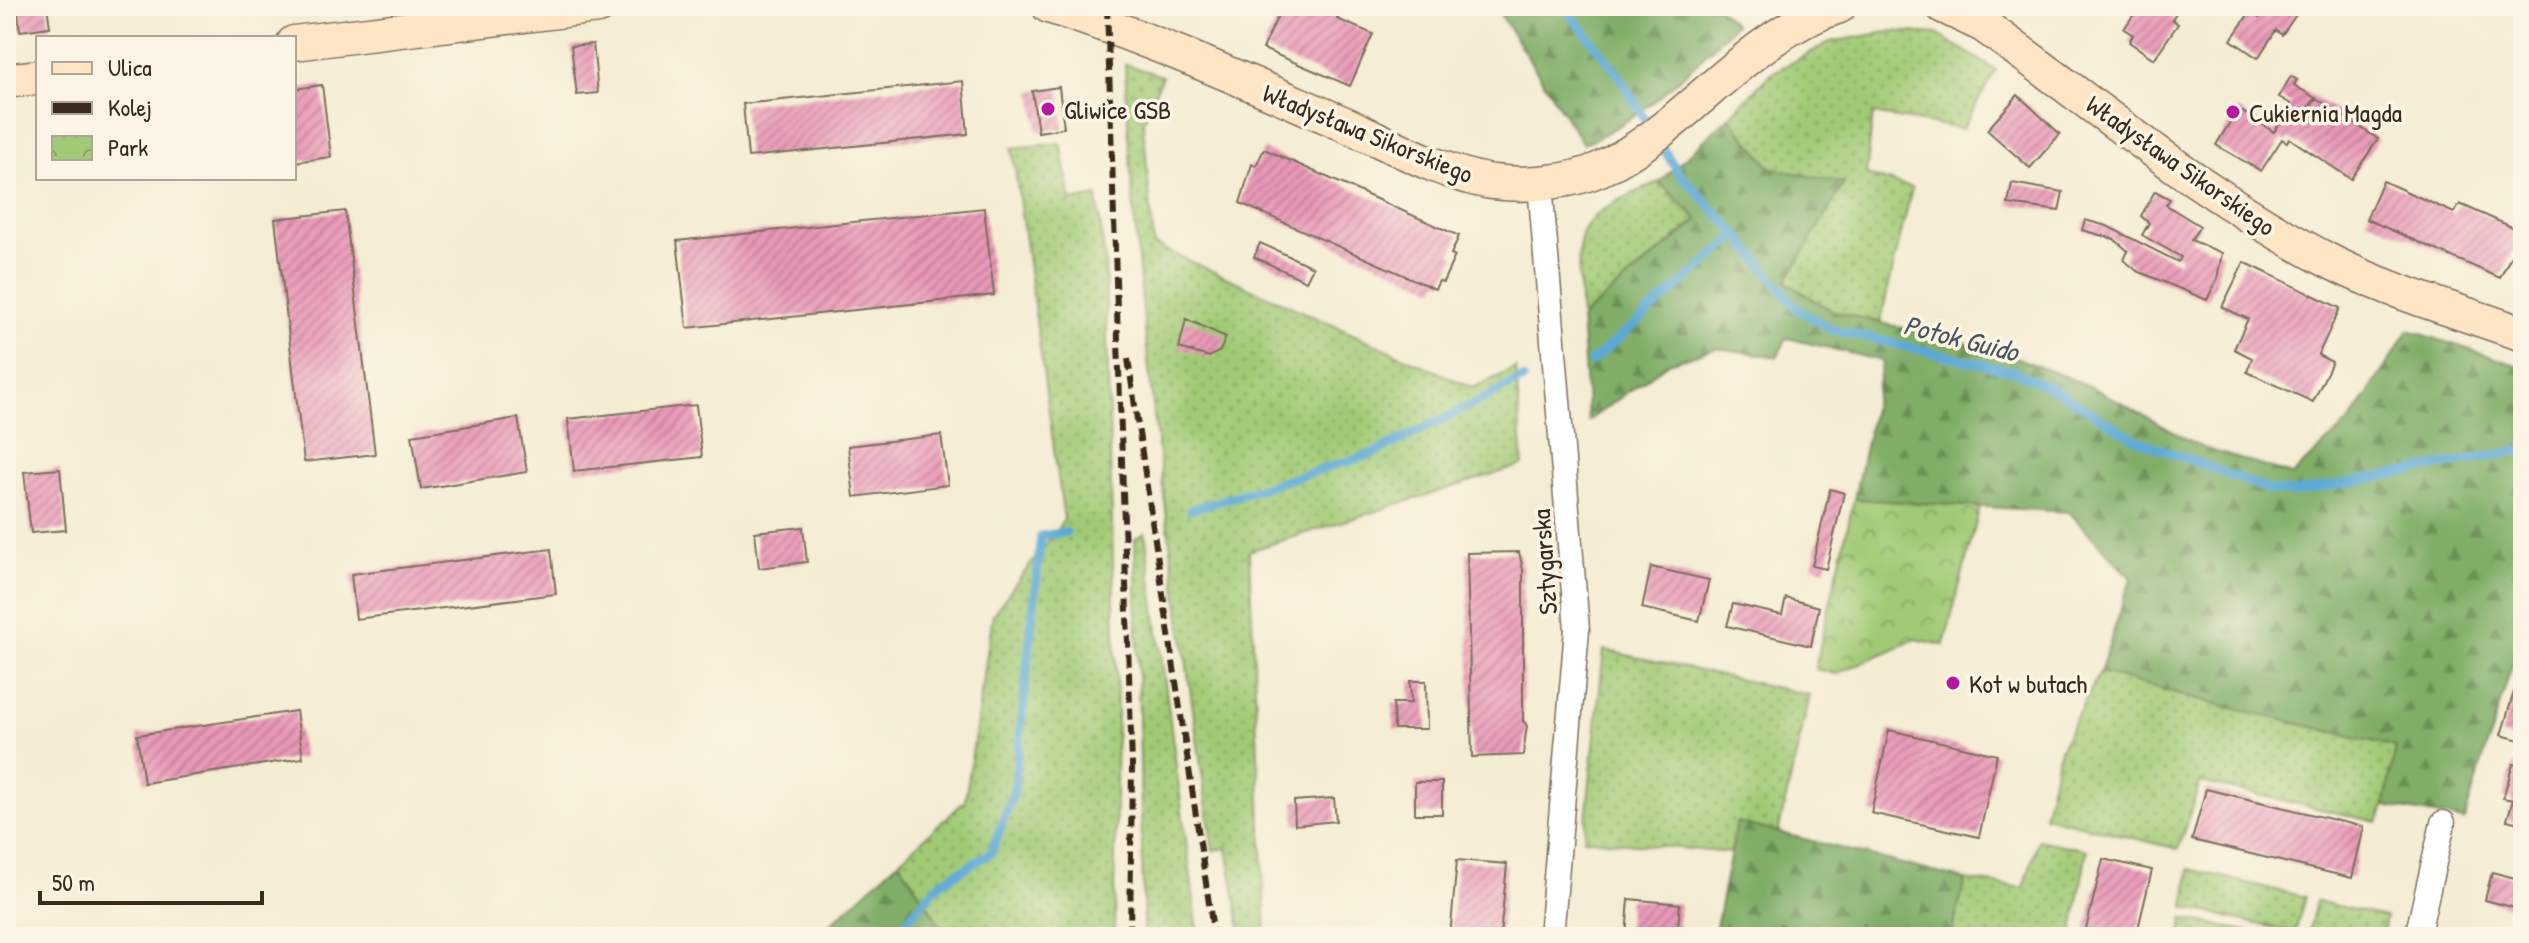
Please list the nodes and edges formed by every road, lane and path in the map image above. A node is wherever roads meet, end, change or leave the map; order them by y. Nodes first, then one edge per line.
1 (598, 6) edge
2 (1049, 6) edge
3 (1836, 6) edge
4 (1943, 6) edge
5 (296, 43) edge
6 (36, 77) edge
7 (6, 81) edge
8 (1540, 184) junction
9 (2523, 334) edge
10 (2443, 823) dead end
11 (1551, 937) edge
12 (2417, 937) edge

1 - 5 street
2 - 8 street, Władysława Sikorskiego
3 - 8 street, Władysława Sikorskiego
4 - 9 street, Władysława Sikorskiego
6 - 7 street
8 - 11 street, Sztygarska
10 - 12 street

